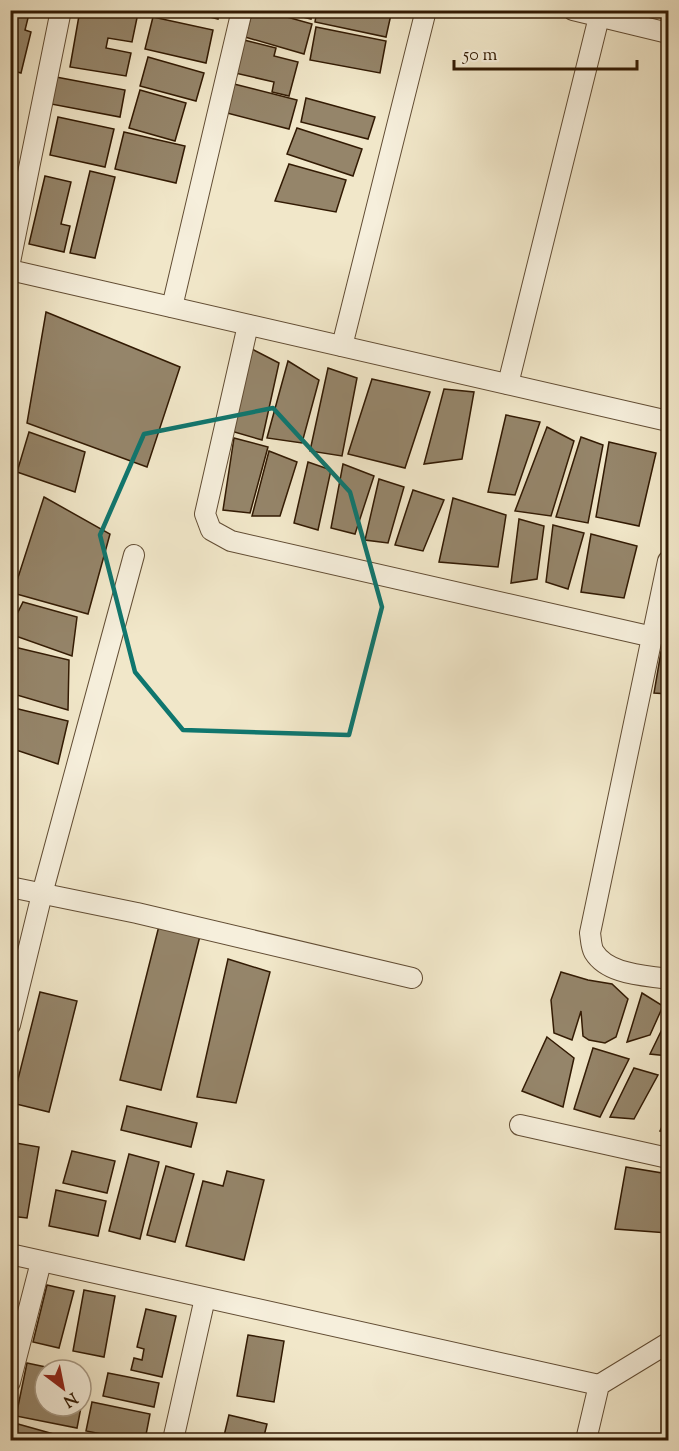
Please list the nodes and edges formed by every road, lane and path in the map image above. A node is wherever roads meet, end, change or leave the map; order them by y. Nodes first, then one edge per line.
1 (61, 10) edge
2 (242, 10) edge
3 (426, 10) edge
4 (573, 10) edge
5 (599, 17) junction
6 (669, 33) edge
7 (20, 167) edge
8 (10, 262) edge
9 (10, 270) edge
10 (172, 307) junction
11 (248, 325) junction
12 (342, 346) junction
13 (508, 384) junction
14 (669, 421) edge
15 (134, 555) dead end
16 (669, 561) edge
17 (652, 637) junction
18 (10, 886) edge
19 (42, 894) junction
20 (412, 978) dead end
21 (669, 979) edge
22 (10, 1025) edge
23 (520, 1125) dead end
24 (669, 1158) edge
25 (10, 1254) edge
26 (41, 1262) junction
27 (205, 1298) junction
28 (669, 1343) edge
29 (10, 1382) edge
30 (599, 1385) junction
31 (173, 1440) edge
32 (586, 1440) edge

1 - 7 street
2 - 10 street
3 - 12 street
4 - 5 street
5 - 6 street
5 - 13 street
7 - 8 street
9 - 10 street
10 - 11 street
11 - 12 street
11 - 17 street
12 - 13 street
13 - 14 street
15 - 19 street
16 - 17 street
17 - 21 street
18 - 19 street
19 - 20 street
19 - 22 street
23 - 24 street
25 - 26 street
26 - 27 street
26 - 29 street
27 - 30 street
27 - 31 street
28 - 30 street
30 - 32 street

